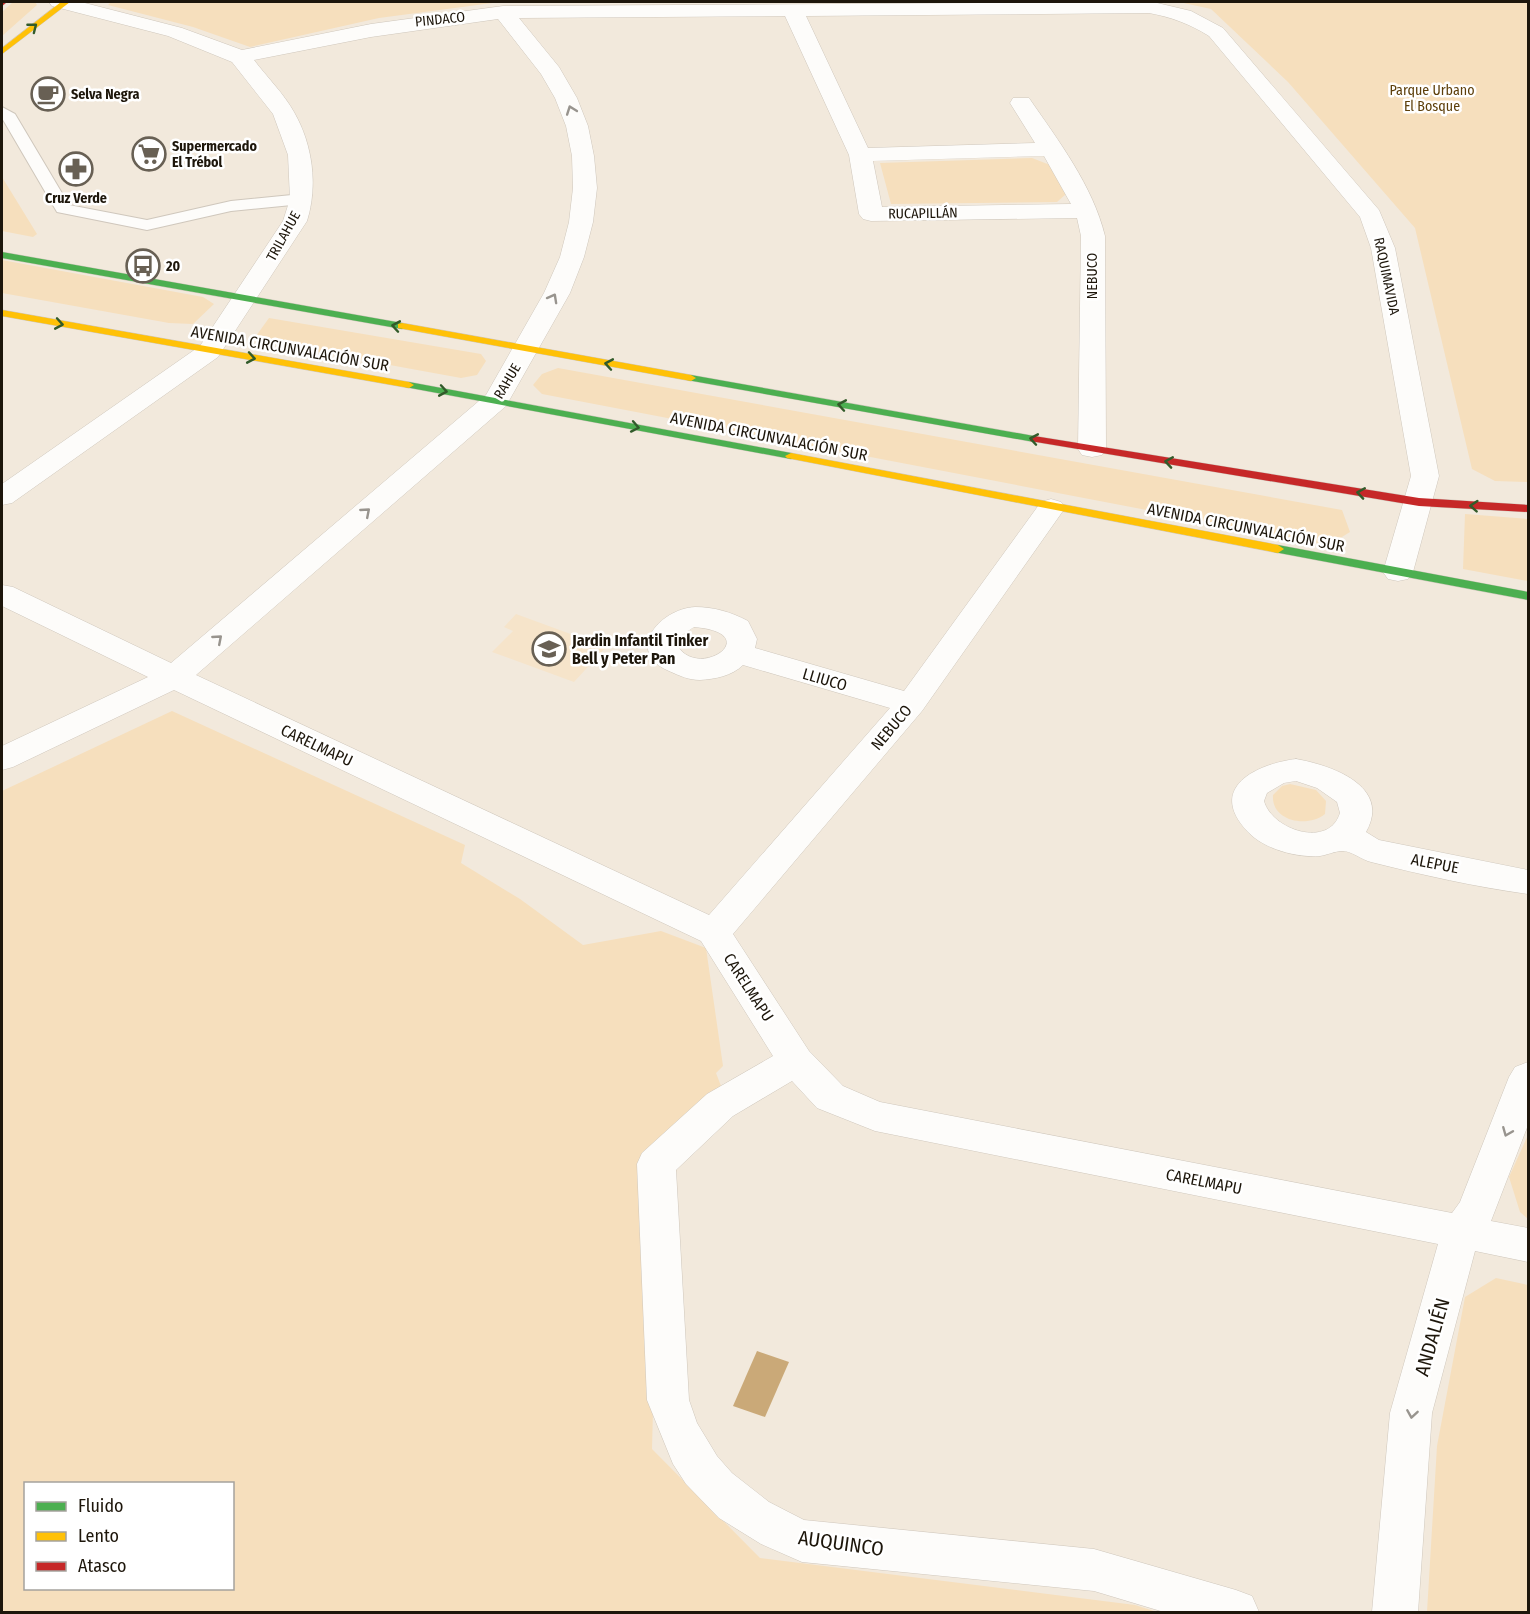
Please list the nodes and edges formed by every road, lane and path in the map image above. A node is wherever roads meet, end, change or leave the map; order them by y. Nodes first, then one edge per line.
1 (63, 2) edge
2 (1149, 8) joint
3 (795, 11) junction
4 (503, 12) junction
5 (2, 52) edge
6 (240, 57) junction
7 (1021, 103) dead end
8 (2, 111) edge
9 (1051, 150) junction
10 (860, 155) junction
11 (302, 199) junction
12 (1087, 211) junction
13 (2, 255) edge
14 (245, 299) junction
15 (9, 317) edge
16 (525, 349) junction
17 (209, 351) junction
18 (497, 400) junction
19 (1092, 450) junction
20 (2, 497) edge
21 (1419, 502) junction
22 (1051, 507) junction
23 (1528, 509) edge
24 (1398, 572) junction
25 (2, 594) edge
26 (1528, 596) edge
27 (739, 654) dead end
28 (174, 677) junction
29 (911, 704) junction
30 (2, 759) edge
31 (1344, 835) dead end
32 (1528, 882) edge
33 (713, 932) junction
34 (796, 1061) junction
35 (1528, 1077) edge
36 (1461, 1231) junction
37 (1528, 1245) edge
38 (1236, 1612) edge
39 (1395, 1612) edge

5 -> 1 main road
1 - 6 street
2 - 3 street, PINDACO
2 - 21 street, RAQUIMAVIDA
3 - 4 street, PINDACO
3 - 10 street, RUCAPILLÁN
4 - 6 street, PINDACO
16 -> 4 street, RAHUE
6 - 11 street, TRILAHUE
7 - 9 street, NEBUCO
8 - 11 lane
9 - 10 street
9 - 12 street, NEBUCO
10 - 12 street, RUCAPILLÁN
11 - 14 street, TRILAHUE
12 - 19 street, NEBUCO
13 - 14 main road
16 -> 14 main road
14 - 17 street, TRILAHUE
15 -> 17 main road, AVENIDA CIRCUNVALACIÓN SUR
16 - 18 street, RAHUE
19 -> 16 main road
17 -> 18 main road, AVENIDA CIRCUNVALACIÓN SUR
17 - 20 street, TRILAHUE
18 -> 22 main road, AVENIDA CIRCUNVALACIÓN SUR
28 -> 18 street, RAHUE
21 -> 19 main road
23 -> 21 main road
21 - 24 street, RAQUIMAVIDA
22 - 24 main road, AVENIDA CIRCUNVALACIÓN SUR
22 - 29 street, NEBUCO
24 - 26 main road, AVENIDA CIRCUNVALACIÓN SUR
25 - 28 street
27 - 29 street, LLIUCO
28 - 30 street
28 - 33 street, CARELMAPU
29 - 33 street, NEBUCO
31 - 32 street, ALEPUE
33 - 34 street, CARELMAPU
34 - 36 street, CARELMAPU
34 - 38 street, AUQUINCO
35 -> 36 street, ANDALIÉN
36 - 37 street, CARELMAPU
36 -> 39 street, ANDALIÉN

